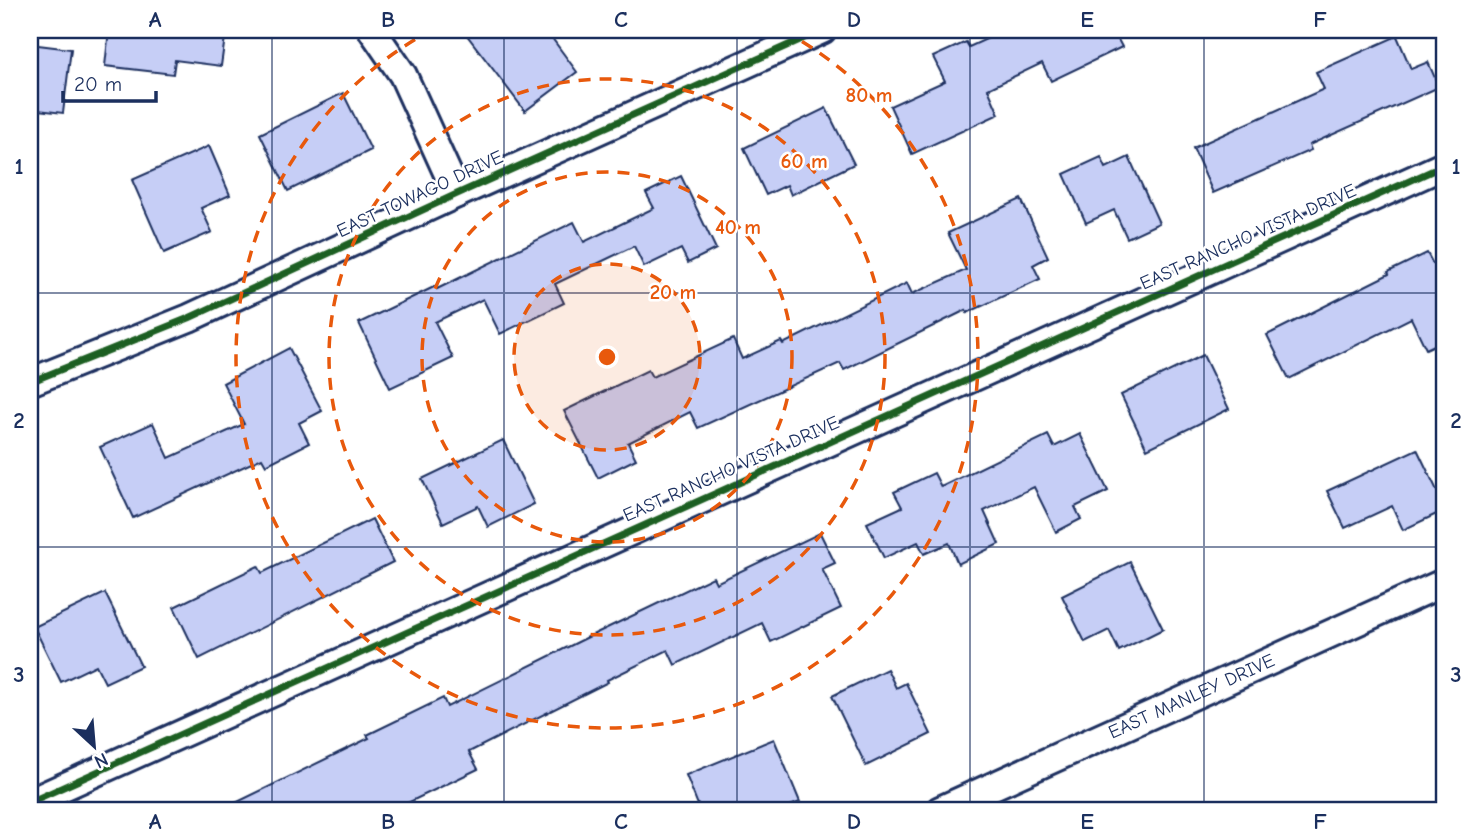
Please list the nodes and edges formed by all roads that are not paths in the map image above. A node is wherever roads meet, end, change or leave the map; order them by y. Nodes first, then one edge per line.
1 (372, 30) edge
2 (809, 32) edge
3 (1445, 165) edge
4 (457, 194) junction
5 (30, 382) edge
6 (1445, 582) edge
7 (37, 803) edge
8 (940, 810) edge

1 - 4 street
2 - 4 street, EAST TOWAGO DRIVE
3 - 7 street, EAST RANCHO VISTA DRIVE
4 - 5 street, EAST TOWAGO DRIVE
6 - 8 street, EAST MANLEY DRIVE

